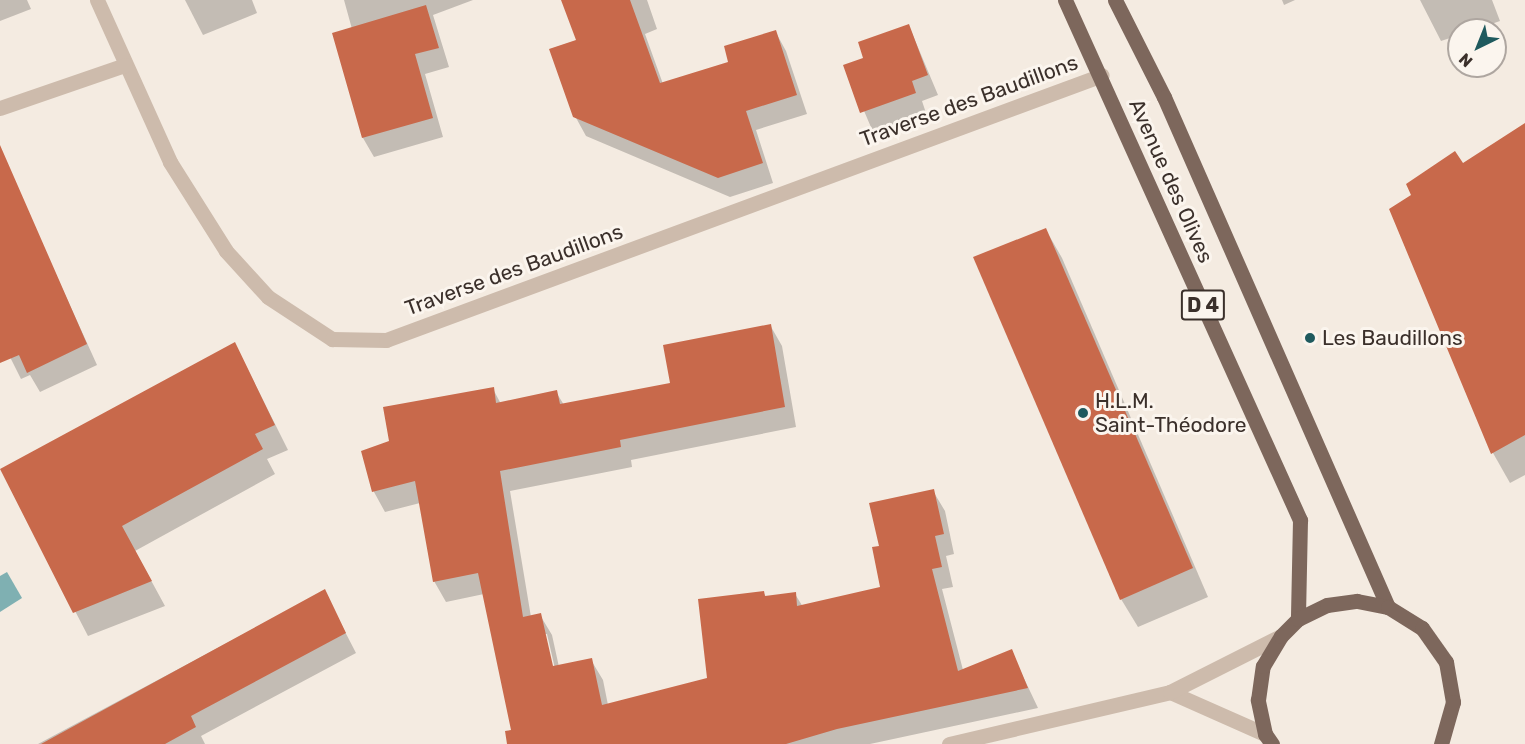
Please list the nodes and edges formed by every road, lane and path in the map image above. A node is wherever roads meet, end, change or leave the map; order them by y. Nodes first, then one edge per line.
1 (98, 0) edge
2 (1065, 0) edge
3 (1115, 0) edge
4 (125, 65) junction
5 (1102, 75) junction
6 (0, 108) edge
7 (1388, 607) junction
8 (1299, 619) junction
9 (1281, 636) junction
10 (1170, 692) junction
11 (1269, 739) edge
12 (1443, 743) edge
13 (949, 744) edge

1 - 4 street, Traverse des Baudillons
2 - 5 main road, Avenue des Olives / D 4
3 - 7 main road, Avenue des Olives / D 4
4 - 5 street, Traverse des Baudillons
4 - 6 street
5 - 8 main road, Avenue des Olives / D 4
7 - 8 main road
7 - 12 main road
8 - 9 main road
9 - 10 street
9 - 11 main road
10 - 11 street
10 - 13 street

